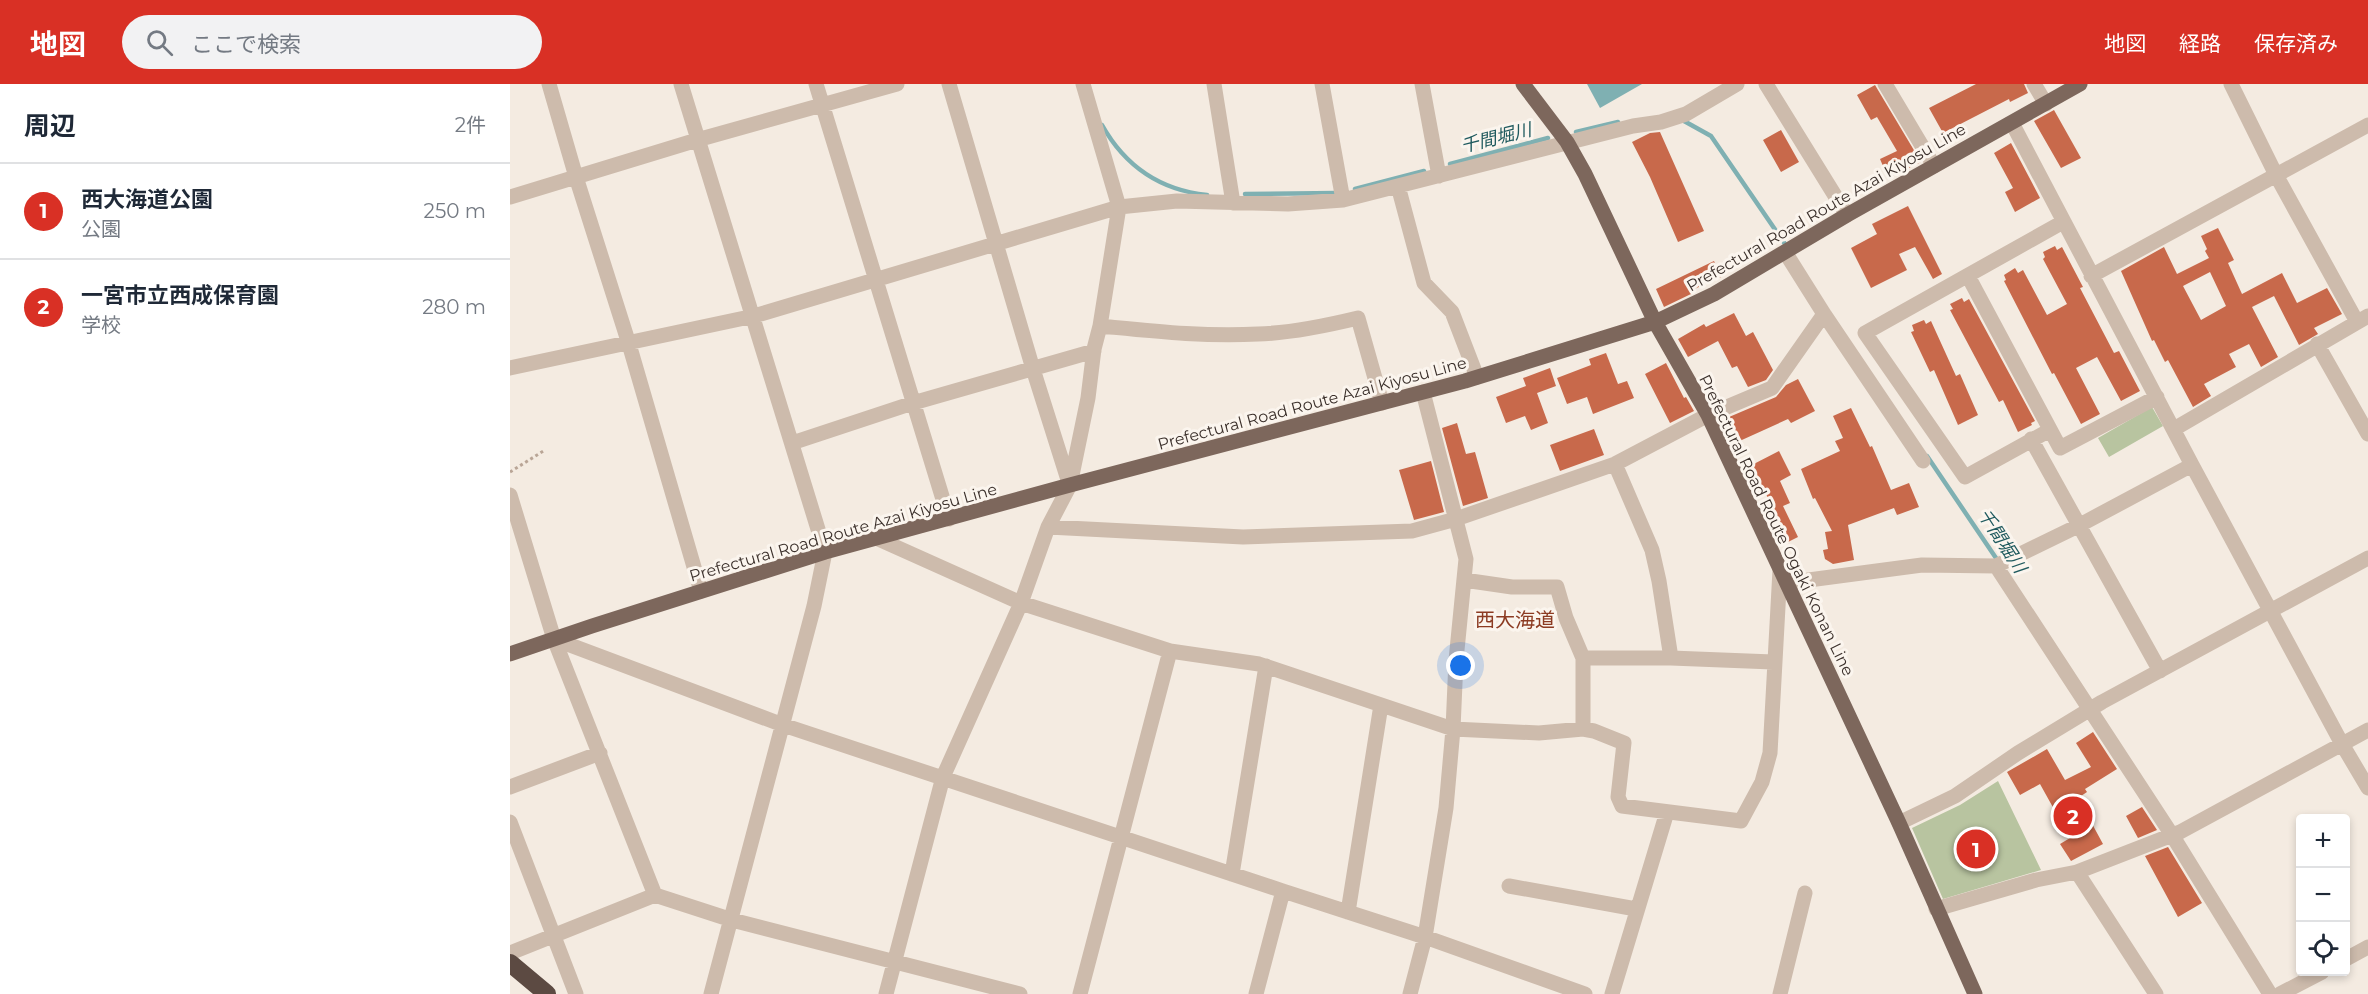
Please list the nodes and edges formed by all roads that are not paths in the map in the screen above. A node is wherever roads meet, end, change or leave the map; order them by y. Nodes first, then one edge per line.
1 (549, 84) edge
2 (681, 84) edge
3 (816, 84) edge
4 (897, 84) edge
5 (949, 84) edge
6 (1083, 84) edge
7 (1214, 84) edge
8 (1322, 84) edge
9 (1422, 84) edge
10 (1523, 84) edge
11 (1737, 84) edge
12 (1766, 84) edge
13 (1885, 84) edge
14 (2034, 84) edge
15 (2080, 84) edge
16 (2231, 84) edge
17 (2046, 104) junction
18 (822, 106) junction
19 (2012, 123) junction
20 (2368, 125) edge
21 (697, 140) junction
22 (1567, 142) junction
23 (1934, 166) junction
24 (2276, 175) junction
25 (1438, 176) junction
26 (576, 177) junction
27 (1398, 186) junction
28 (510, 197) edge
29 (1343, 200) junction
30 (1233, 203) junction
31 (1119, 207) junction
32 (1847, 215) junction
33 (2063, 222) junction
34 (996, 243) junction
35 (1789, 249) junction
36 (1968, 276) junction
37 (2091, 276) junction
38 (875, 280) junction
39 (1824, 314) junction
40 (754, 316) junction
41 (2362, 319) edge
42 (1655, 321) junction
43 (1101, 326) junction
44 (629, 344) junction
45 (2318, 344) junction
46 (1094, 351) junction
47 (510, 368) edge
48 (1033, 369) junction
49 (1477, 377) junction
50 (1423, 392) junction
51 (2157, 398) junction
52 (1382, 403) junction
53 (913, 404) junction
54 (1708, 416) junction
55 (2174, 429) junction
56 (2050, 430) junction
57 (2368, 434) edge
58 (2031, 439) junction
59 (792, 442) junction
60 (1923, 461) dead end
61 (1614, 464) junction
62 (2192, 465) junction
63 (1070, 485) junction
64 (510, 495) edge
65 (949, 519) junction
66 (1456, 519) junction
67 (2078, 526) junction
68 (1048, 527) junction
69 (876, 538) junction
70 (825, 552) junction
71 (2368, 558) edge
72 (2002, 564) junction
73 (1783, 577) junction
74 (1464, 580) junction
75 (701, 591) junction
76 (1021, 603) junction
77 (2270, 610) junction
78 (554, 639) junction
79 (1170, 651) junction
80 (510, 654) edge
81 (1582, 658) junction
82 (1671, 658) junction
83 (1773, 662) junction
84 (1266, 666) junction
85 (2160, 671) junction
86 (1381, 705) junction
87 (2094, 707) junction
88 (783, 724) junction
89 (1453, 729) junction
90 (1583, 729) junction
91 (2368, 730) edge
92 (2342, 744) junction
93 (600, 753) junction
94 (943, 777) junction
95 (510, 788) edge
96 (2368, 788) edge
97 (1667, 812) junction
98 (510, 822) edge
99 (1899, 823) junction
100 (2176, 834) junction
101 (1121, 837) junction
102 (2077, 872) junction
103 (1232, 874) junction
104 (1509, 886) dead end
105 (1283, 891) junction
106 (1805, 893) dead end
107 (655, 895) junction
108 (1636, 909) junction
109 (1936, 909) junction
110 (1348, 912) junction
111 (732, 920) junction
112 (553, 935) junction
113 (1425, 937) junction
114 (2368, 947) edge
115 (510, 953) edge
116 (2350, 957) edge
117 (895, 960) junction
118 (510, 963) edge
119 (2314, 976) edge
120 (2283, 992) edge
121 (547, 994) edge
122 (576, 994) edge
123 (711, 994) edge
124 (886, 994) edge
125 (1020, 994) edge
126 (1080, 994) edge
127 (1256, 994) edge
128 (1410, 994) edge
129 (1585, 994) edge
130 (1612, 994) edge
131 (1780, 994) edge
132 (1975, 994) edge
133 (2156, 994) edge
134 (2270, 994) edge

1 - 26 street
2 - 21 street
3 - 18 street
4 - 18 street
5 - 34 street
6 - 31 street
7 - 30 street
8 - 29 street
9 - 25 street
10 - 22 main road, Prefectural Road Route Ogaki Konan Line
11 - 22 street
12 - 32 street
13 - 23 street
14 - 17 street
15 - 17 main road, Prefectural Road Route Azai Kiyosu Line
16 - 24 street
17 - 19 main road, Prefectural Road Route Azai Kiyosu Line
18 - 21 street
18 - 38 street
19 - 23 main road, Prefectural Road Route Azai Kiyosu Line
19 - 33 street
20 - 24 street
21 - 26 street
21 - 40 street
22 - 25 street
22 - 42 main road, Prefectural Road Route Ogaki Konan Line
23 - 32 main road, Prefectural Road Route Azai Kiyosu Line
24 - 37 street
24 - 41 street
25 - 27 street
26 - 28 street
26 - 44 street
27 - 29 street
27 - 49 street
29 - 30 street
30 - 31 street
31 - 34 street
31 - 43 street
32 - 35 main road, Prefectural Road Route Azai Kiyosu Line
33 - 36 street
33 - 37 street
34 - 38 street
34 - 48 street
35 - 39 street
35 - 42 main road, Prefectural Road Route Azai Kiyosu Line
36 - 56 street
36 - 58 street
37 - 51 street
38 - 40 street
38 - 53 street
39 - 54 street
39 - 60 street
40 - 44 street
40 - 59 street
41 - 45 street
42 - 49 main road, Prefectural Road Route Azai Kiyosu Line
42 - 54 main road, Prefectural Road Route Ogaki Konan Line
43 - 46 street
43 - 52 street
44 - 47 street
44 - 75 street
45 - 55 street
45 - 57 street
46 - 48 street
46 - 63 street
48 - 53 street
48 - 63 street
49 - 50 main road, Prefectural Road Route Azai Kiyosu Line
50 - 52 main road, Prefectural Road Route Azai Kiyosu Line
50 - 66 street
51 - 55 street
51 - 56 street
52 - 63 main road, Prefectural Road Route Azai Kiyosu Line
53 - 59 street
53 - 65 street
54 - 61 street
54 - 73 main road, Prefectural Road Route Ogaki Konan Line
55 - 62 street
56 - 58 street
58 - 67 street
59 - 70 street
61 - 66 street
61 - 82 street
62 - 67 street
62 - 77 street
63 - 65 main road, Prefectural Road Route Azai Kiyosu Line
63 - 68 street
64 - 78 street
65 - 69 main road, Prefectural Road Route Azai Kiyosu Line
66 - 68 street
66 - 74 street
67 - 72 street
67 - 85 street
68 - 76 street
69 - 70 main road, Prefectural Road Route Azai Kiyosu Line
69 - 76 street
70 - 75 main road, Prefectural Road Route Azai Kiyosu Line
70 - 88 street
71 - 77 street
72 - 73 street
72 - 87 street
73 - 83 street
73 - 99 main road, Prefectural Road Route Ogaki Konan Line
74 - 81 street
74 - 89 street
75 - 78 main road, Prefectural Road Route Azai Kiyosu Line
76 - 79 street
76 - 94 street
77 - 85 street
77 - 92 street
78 - 80 main road, Prefectural Road Route Azai Kiyosu Line
78 - 88 street
78 - 93 street
79 - 84 street
79 - 101 street
81 - 82 street
81 - 90 street
82 - 83 street
83 - 97 street
84 - 86 street
84 - 103 street
85 - 87 street
86 - 89 street
86 - 110 street
87 - 99 street
87 - 100 street
88 - 94 street
88 - 111 street
89 - 90 street
89 - 113 street
90 - 97 street
91 - 92 street
92 - 96 street
92 - 100 street
93 - 95 street
93 - 107 street
94 - 101 street
94 - 117 street
97 - 108 street
98 - 112 street
99 - 109 main road, Prefectural Road Route Ogaki Konan Line
100 - 102 street
100 - 134 street
101 - 103 street
101 - 126 street
102 - 109 street
102 - 133 street
103 - 105 street
104 - 108 street
105 - 110 street
105 - 127 street
106 - 131 street
107 - 111 street
107 - 112 street
108 - 130 street
109 - 132 main road, Prefectural Road Route Ogaki Konan Line
110 - 113 street
111 - 117 street
111 - 123 street
112 - 115 street
112 - 122 street
113 - 128 street
113 - 129 street
114 - 116 street
117 - 124 street
117 - 125 street
118 - 121 highway
119 - 120 street

